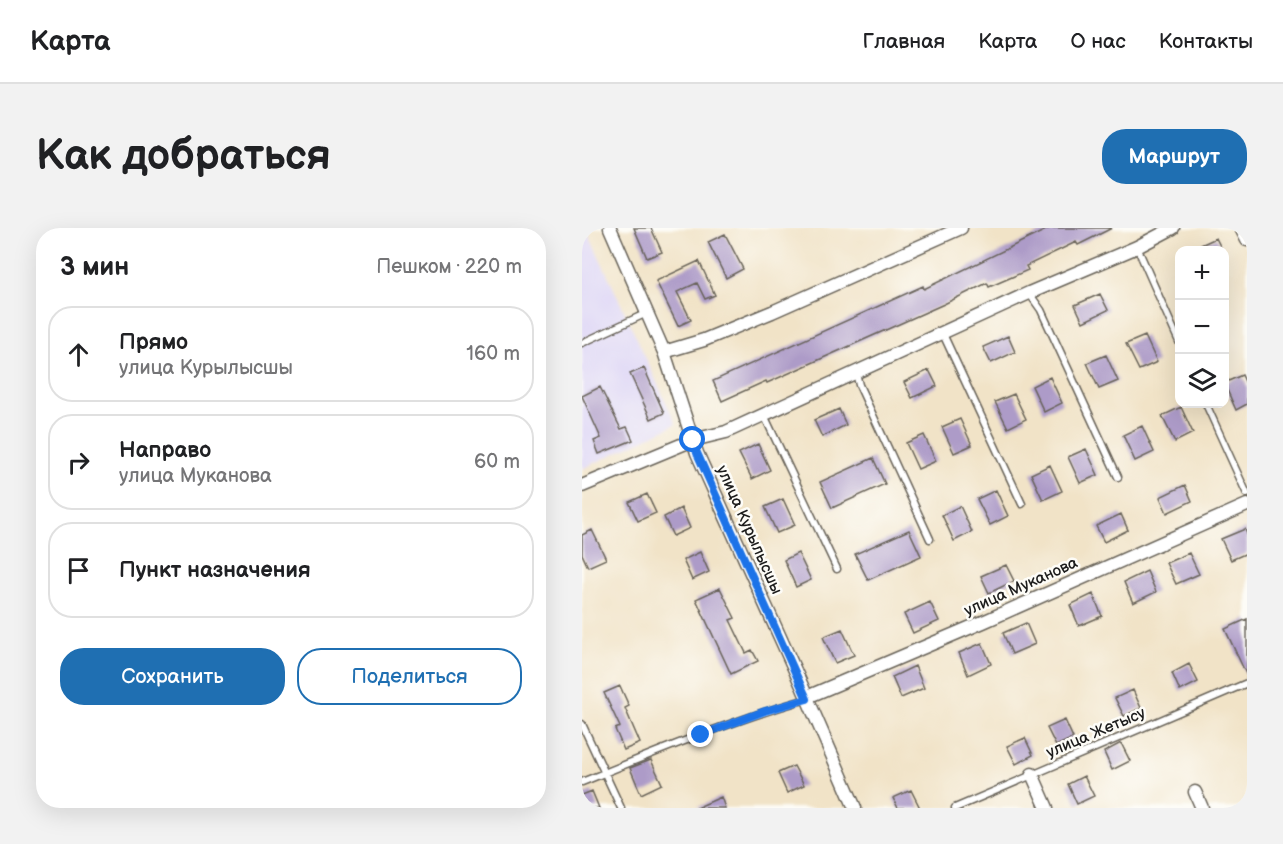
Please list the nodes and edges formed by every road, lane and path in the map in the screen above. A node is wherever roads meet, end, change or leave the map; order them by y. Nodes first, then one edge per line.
1 (610, 228) edge
2 (961, 228) edge
3 (1173, 228) edge
4 (1241, 228) edge
5 (1247, 240) edge
6 (1137, 247) junction
7 (1029, 293) junction
8 (647, 313) junction
9 (943, 334) junction
10 (1175, 335) edge
11 (582, 343) edge
12 (664, 352) junction
13 (856, 373) junction
14 (1208, 408) edge
15 (765, 415) junction
16 (693, 440) junction
17 (1118, 477) dead end
18 (582, 486) edge
19 (1247, 494) edge
20 (1022, 504) dead end
21 (1247, 505) edge
22 (930, 539) dead end
23 (837, 569) dead end
24 (1247, 683) edge
25 (807, 698) junction
26 (582, 724) edge
27 (606, 773) junction
28 (1032, 774) junction
29 (582, 782) edge
30 (1195, 792) dead end
31 (621, 808) edge
32 (855, 808) edge
33 (955, 808) edge
34 (1047, 808) edge
35 (1202, 808) edge

1 - 8 street, улица Курылысшы
2 - 12 street
3 - 6 street
4 - 5 street
6 - 7 street
6 - 10 lane
7 - 9 street
7 - 17 lane
8 - 11 lane
8 - 12 street, улица Курылысшы
9 - 13 street
9 - 20 lane
12 - 16 street, улица Курылысшы
13 - 15 street
13 - 22 lane
14 - 19 lane
15 - 16 street
15 - 23 lane
16 - 18 street
16 - 25 street, улица Курылысшы
21 - 25 street, улица Муканова
24 - 28 lane, улица Жетысу
25 - 27 lane, улица Муканова
25 - 32 street, улица Курылысшы
26 - 27 lane
27 - 29 lane, улица Муканова
27 - 31 lane
28 - 33 lane, улица Жетысу
28 - 34 street
30 - 35 street

